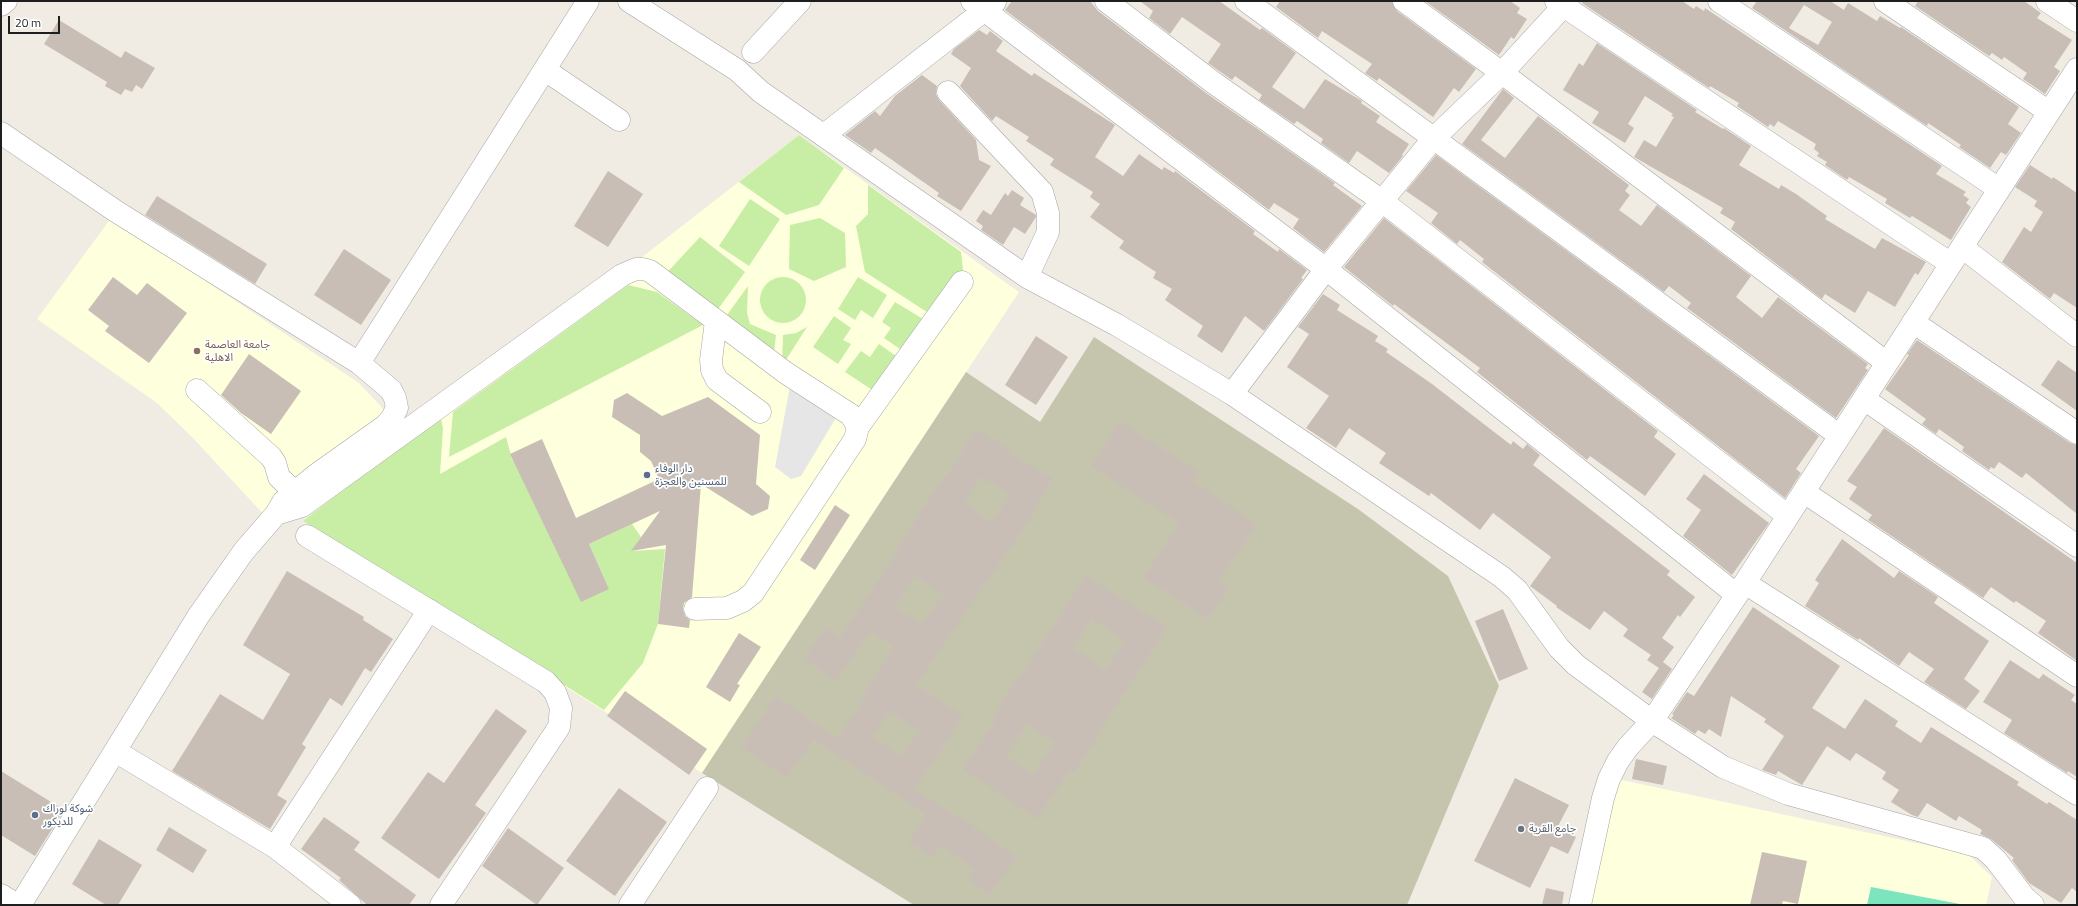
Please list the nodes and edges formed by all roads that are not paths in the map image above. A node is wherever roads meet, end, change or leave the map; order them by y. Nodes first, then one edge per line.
1 (6, 1) edge
2 (588, 1) edge
3 (629, 1) edge
4 (800, 1) edge
5 (1106, 1) edge
6 (1246, 1) edge
7 (1404, 1) edge
8 (1719, 1) edge
9 (1885, 1) edge
10 (2047, 1) edge
11 (1563, 3) edge
12 (984, 4) edge
13 (1, 5) edge
14 (2077, 21) edge
15 (752, 52) dead end
16 (2077, 69) edge
17 (545, 70) junction
18 (1502, 73) junction
19 (948, 92) dead end
20 (2049, 112) junction
21 (619, 120) dead end
22 (1, 134) edge
23 (824, 135) junction
24 (1433, 139) junction
25 (1999, 189) junction
26 (1382, 201) junction
27 (1957, 255) junction
28 (1326, 269) junction
29 (1027, 277) junction
30 (962, 282) dead end
31 (716, 321) junction
32 (1913, 322) junction
33 (2077, 336) edge
34 (359, 363) junction
35 (1887, 363) junction
36 (197, 390) dead end
37 (1232, 394) junction
38 (1864, 399) junction
39 (760, 412) dead end
40 (858, 427) junction
41 (2077, 433) edge
42 (1840, 436) junction
43 (294, 492) junction
44 (1804, 492) junction
45 (276, 514) junction
46 (1788, 516) junction
47 (307, 536) dead end
48 (2077, 546) edge
49 (1741, 589) junction
50 (695, 609) dead end
51 (429, 610) junction
52 (2077, 676) edge
53 (1652, 721) junction
54 (114, 751) junction
55 (707, 788) dead end
56 (2077, 794) edge
57 (275, 848) junction
58 (1, 895) edge
59 (17, 905) edge
60 (20, 905) edge
61 (350, 905) edge
62 (441, 905) edge
63 (630, 905) edge
64 (1580, 905) edge
65 (2033, 905) edge

1 - 13 street
2 - 17 street
3 - 23 street
4 - 15 street
5 - 26 street
6 - 24 street
7 - 18 street
8 - 25 street
9 - 20 street
10 - 14 street
11 - 18 street
11 - 27 street
12 - 23 street
12 - 28 street
16 - 20 street
17 - 21 street
17 - 34 street
18 - 24 street
18 - 35 street
19 - 29 street
20 - 25 street
22 - 34 street
23 - 29 street
24 - 26 street
24 - 42 street
25 - 27 street
26 - 28 street
26 - 46 street
27 - 32 street
27 - 33 street
28 - 37 street
28 - 49 street
29 - 37 street
30 - 40 street
31 - 39 street
31 - 40 street
31 - 45 street
32 - 35 street
32 - 41 street
34 - 43 street
35 - 38 street
36 - 43 street
37 - 53 street
38 - 42 street
38 - 48 street
40 - 50 street
42 - 44 street
43 - 45 street
44 - 46 street
44 - 52 street
45 - 54 street
46 - 49 street
47 - 51 street
49 - 53 street
49 - 56 street
51 - 57 street
51 - 62 street
53 - 64 street
53 - 65 street
54 - 57 street
54 - 60 street
55 - 63 street
57 - 61 street
58 - 59 street

